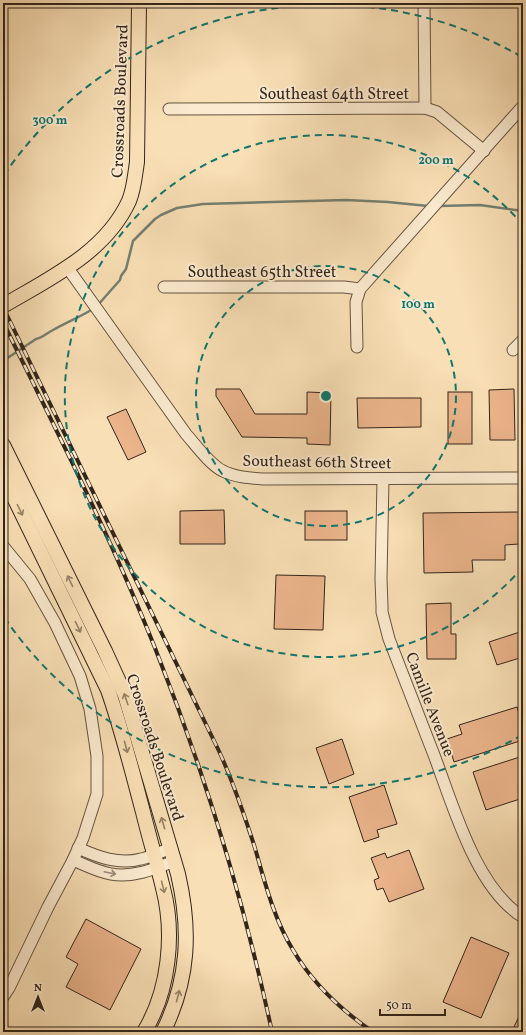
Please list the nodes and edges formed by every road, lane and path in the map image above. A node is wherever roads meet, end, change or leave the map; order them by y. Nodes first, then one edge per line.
1 (139, 3) edge
2 (424, 3) edge
3 (523, 106) edge
4 (425, 108) junction
5 (169, 109) dead end
6 (484, 151) junction
7 (68, 268) junction
8 (164, 287) dead end
9 (360, 289) junction
10 (3, 306) edge
11 (523, 340) edge
12 (357, 346) dead end
13 (513, 350) dead end
14 (3, 445) edge
15 (3, 476) edge
16 (523, 478) edge
17 (383, 479) junction
18 (3, 546) edge
19 (78, 848) junction
20 (172, 854) junction
21 (73, 860) junction
22 (156, 861) junction
23 (523, 917) edge
24 (3, 997) edge
25 (144, 1032) edge
26 (163, 1032) edge

1 - 7 main road, Crossroads Boulevard
2 - 4 street
3 - 6 street
4 - 5 street, Southeast 64th Street
4 - 6 street, Southeast 64th Street
6 - 9 street
7 - 10 main road, Crossroads Boulevard
7 - 17 street, Southeast 66th Street
8 - 9 street, Southeast 65th Street
9 - 12 street
11 - 13 street
20 -> 14 main road, Crossroads Boulevard
15 -> 22 main road, Crossroads Boulevard
16 - 17 street, Southeast 66th Street
17 - 23 street, Camille Avenue
18 - 19 street
19 - 21 street
19 - 22 street
20 - 22 street
26 -> 20 main road, Crossroads Boulevard
21 -> 22 street
21 - 24 street
22 -> 25 main road, Crossroads Boulevard

